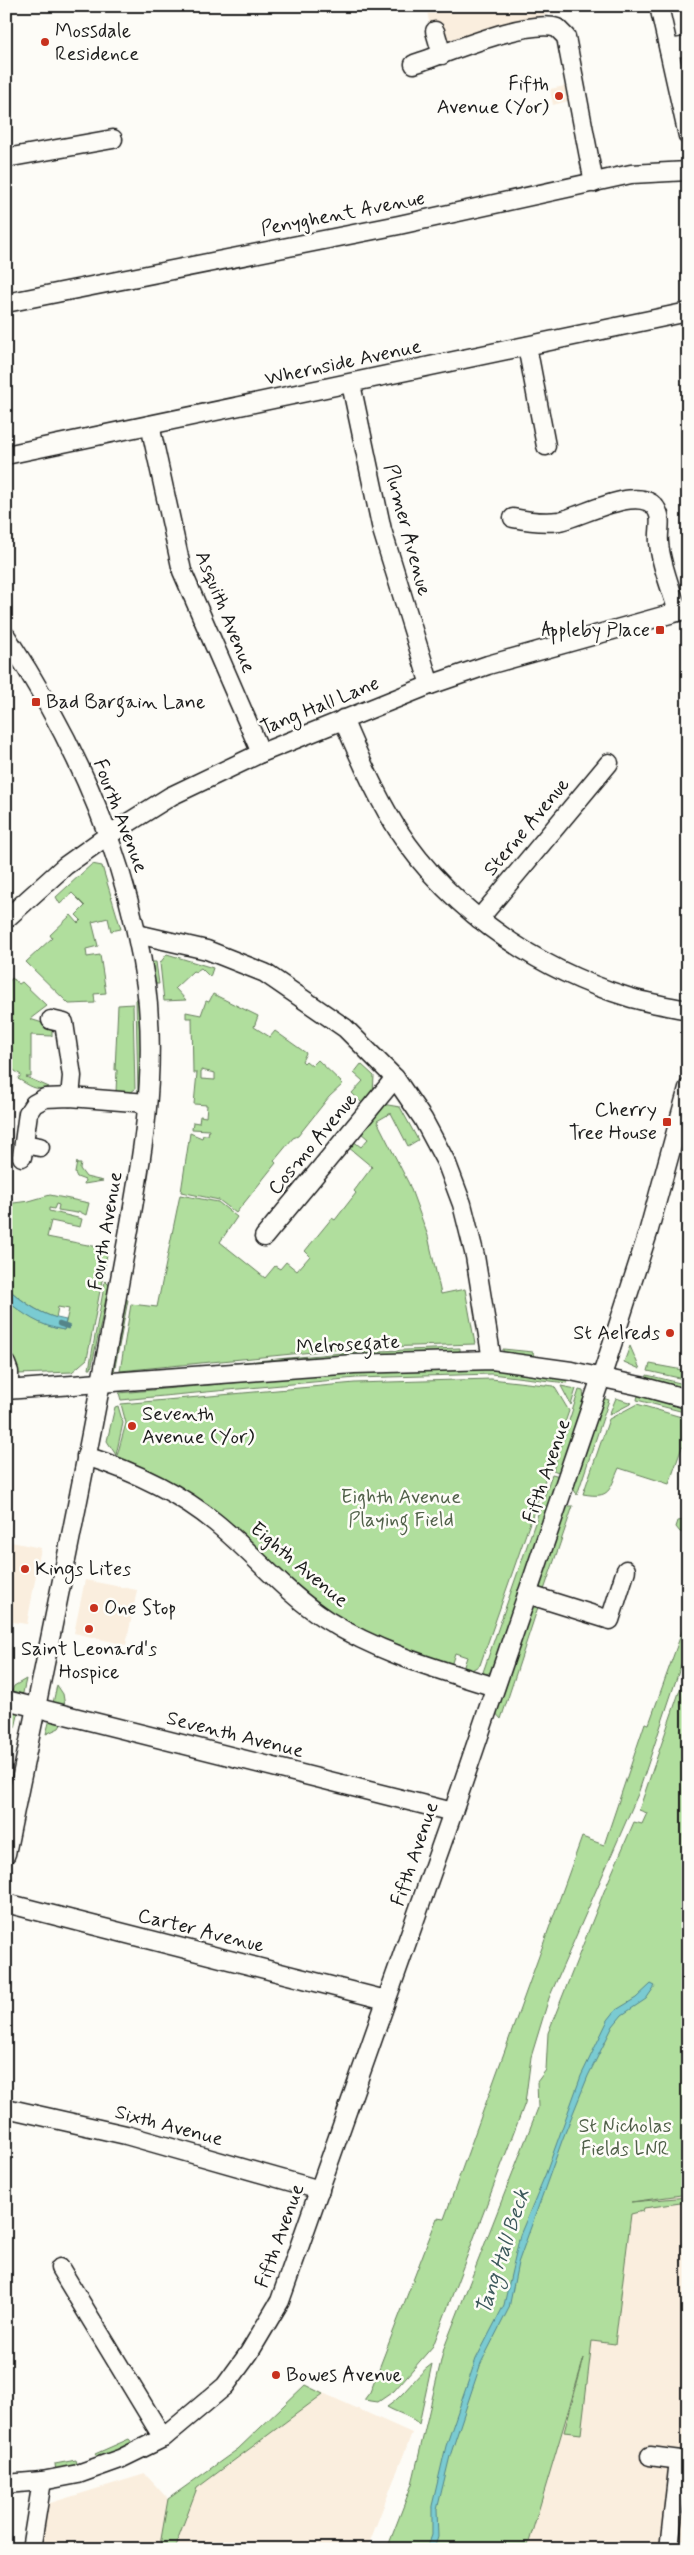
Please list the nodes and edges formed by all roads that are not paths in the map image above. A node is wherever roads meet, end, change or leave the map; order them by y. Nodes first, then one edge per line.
1 (660, 6) edge
2 (435, 31) dead end
3 (688, 46) edge
4 (669, 49) junction
5 (442, 55) junction
6 (414, 64) dead end
7 (688, 136) edge
8 (114, 138) dead end
9 (6, 158) edge
10 (688, 171) edge
11 (594, 183) junction
12 (6, 303) edge
13 (688, 312) edge
14 (527, 346) junction
15 (352, 384) junction
16 (150, 425) junction
17 (546, 446) dead end
18 (6, 455) edge
19 (524, 524) dead end
20 (683, 610) edge
21 (6, 636) edge
22 (430, 685) junction
23 (343, 719) junction
24 (261, 753) junction
25 (609, 763) dead end
26 (107, 836) junction
27 (6, 919) edge
28 (479, 919) junction
29 (137, 934) junction
30 (688, 1010) edge
31 (63, 1020) dead end
32 (394, 1078) junction
33 (688, 1088) edge
34 (70, 1097) junction
35 (147, 1103) junction
36 (29, 1149) dead end
37 (264, 1237) dead end
38 (492, 1360) junction
39 (6, 1364) edge
40 (601, 1378) junction
41 (101, 1384) junction
42 (8, 1390) edge
43 (688, 1400) edge
44 (86, 1456) junction
45 (626, 1570) dead end
46 (527, 1594) junction
47 (495, 1687) junction
48 (6, 1700) edge
49 (36, 1708) junction
50 (453, 1812) junction
51 (6, 1854) edge
52 (6, 1903) edge
53 (386, 2000) junction
54 (6, 2108) edge
55 (320, 2190) junction
56 (60, 2268) dead end
57 (163, 2438) junction
58 (650, 2456) dead end
59 (684, 2460) edge
60 (42, 2481) junction
61 (6, 2484) edge
62 (31, 2549) edge
63 (669, 2549) edge

1 - 4 street
2 - 5 street
3 - 4 street
4 - 7 street
5 - 6 street
5 - 11 street
8 - 9 street
10 - 11 street, Penyghent Avenue
11 - 12 street, Penyghent Avenue
13 - 14 street, Whernside Avenue
14 - 15 street, Whernside Avenue
14 - 17 street
15 - 16 street, Whernside Avenue
15 - 22 street, Plumer Avenue
16 - 18 street, Whernside Avenue
16 - 24 street, Asquith Avenue
19 - 20 street
20 - 22 street, Tang Hall Lane
21 - 26 street, Fourth Avenue
22 - 23 street, Tang Hall Lane
23 - 24 street, Tang Hall Lane
23 - 28 street
24 - 26 street, Tang Hall Lane
25 - 28 street, Sterne Avenue
26 - 27 street, Tang Hall Lane
26 - 29 street, Fourth Avenue
28 - 30 street
29 - 32 street
29 - 35 street, Fourth Avenue
31 - 34 street
32 - 37 street, Cosmo Avenue
32 - 38 street
33 - 40 street, Fifth Avenue
34 - 35 street
34 - 36 street
35 - 41 street, Fourth Avenue
38 - 40 street, Melrosegate
38 - 41 street, Melrosegate
39 - 42 street
40 - 43 street, Melrosegate
40 - 46 street, Fifth Avenue
41 - 42 street, Melrosegate
41 - 44 street, Fourth Avenue
44 - 47 street, Eighth Avenue
44 - 49 street, Fourth Avenue
45 - 46 street
46 - 47 street, Fifth Avenue
47 - 50 street, Fifth Avenue
48 - 49 street, Seventh Avenue
49 - 50 street, Seventh Avenue
49 - 51 street, Fourth Avenue
50 - 53 street, Fifth Avenue
52 - 53 street, Carter Avenue
53 - 55 street, Fifth Avenue
54 - 55 street, Sixth Avenue
55 - 57 street, Fifth Avenue
56 - 57 street
57 - 60 street, Fifth Avenue
58 - 59 street
59 - 63 street
60 - 61 street, Fifth Avenue
60 - 62 street

